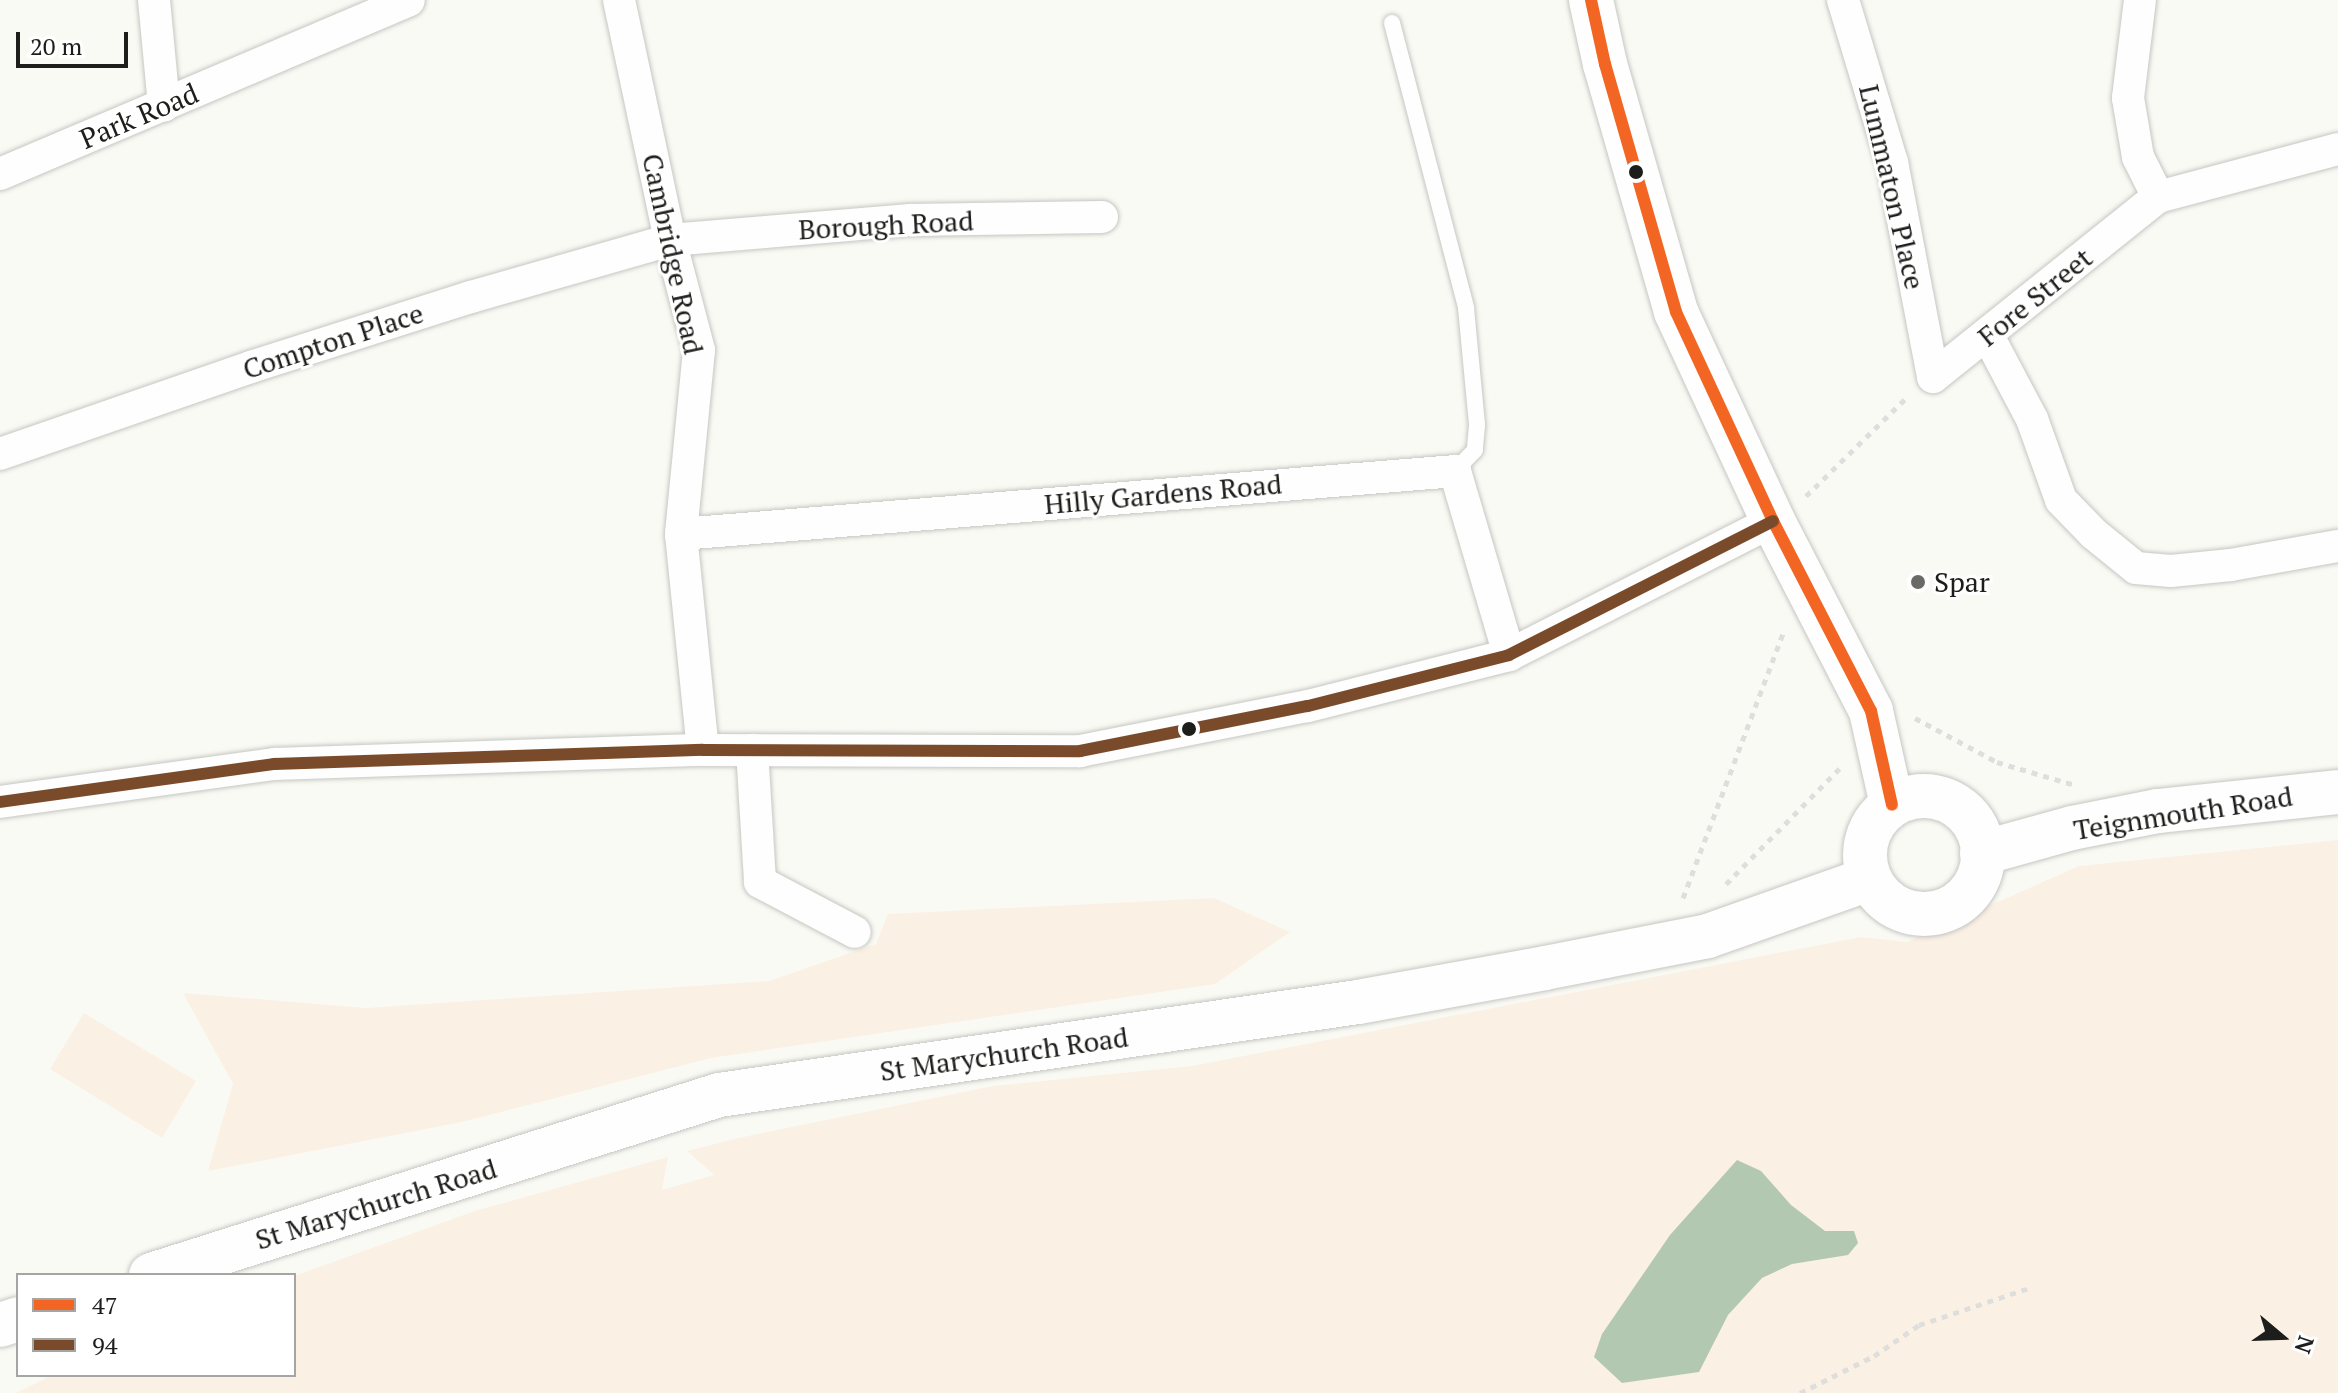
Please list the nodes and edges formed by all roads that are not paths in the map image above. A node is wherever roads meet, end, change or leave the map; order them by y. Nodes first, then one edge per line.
1 (154, 0) edge
2 (409, 0) edge
3 (619, 0) edge
4 (1591, 0) edge
5 (1843, 0) edge
6 (2140, 0) edge
7 (1392, 23) dead end
8 (164, 106) junction
9 (2338, 149) edge
10 (0, 174) edge
11 (2158, 197) junction
12 (1102, 217) dead end
13 (670, 240) junction
14 (1988, 336) junction
15 (1933, 377) joint
16 (0, 454) edge
17 (1455, 471) junction
18 (1773, 521) junction
19 (681, 534) junction
20 (2338, 546) edge
21 (1509, 655) junction
22 (703, 750) junction
23 (752, 750) junction
24 (2338, 792) edge
25 (0, 802) edge
26 (1892, 805) junction
27 (1982, 853) junction
28 (1869, 879) junction
29 (855, 932) dead end
30 (157, 1273) edge

1 - 8 street
2 - 8 street, Park Road
3 - 13 street, Cambridge Road
4 - 18 main road
5 - 15 street, Lummaton Place
6 - 11 street
7 - 17 lane
8 - 10 street, Park Road
9 - 11 street, Fore Street
11 - 14 street, Fore Street
12 - 13 street, Borough Road
13 - 16 street, Compton Place
13 - 19 street, Cambridge Road
14 - 15 street, Fore Street
14 - 20 street
17 - 19 street, Hilly Gardens Road
17 - 21 street
18 - 21 street
18 - 26 main road
19 - 22 street, Cambridge Road
21 - 23 street
22 - 23 street
22 - 25 street
23 - 29 street
24 - 27 main road, Teignmouth Road
26 - 27 main road
26 - 28 main road
27 - 28 main road
28 - 30 main road, St Marychurch Road

